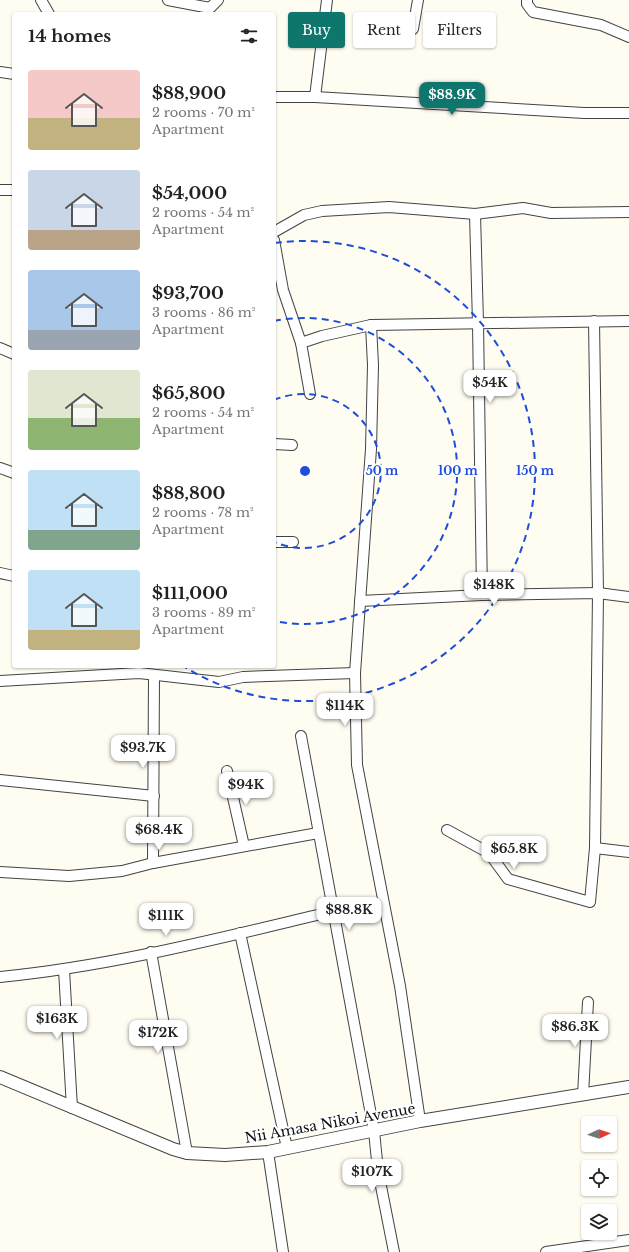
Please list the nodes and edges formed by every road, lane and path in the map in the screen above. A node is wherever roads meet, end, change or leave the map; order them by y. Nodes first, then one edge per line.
1 (41, 0) edge
2 (168, 0) edge
3 (218, 0) edge
4 (328, 0) edge
5 (418, 0) edge
6 (527, 0) edge
7 (48, 12) edge
8 (415, 22) edge
9 (629, 37) edge
10 (0, 72) edge
11 (12, 74) edge
12 (316, 96) junction
13 (276, 97) edge
14 (629, 113) edge
15 (0, 190) edge
16 (12, 190) edge
17 (629, 212) edge
18 (475, 214) junction
19 (276, 231) edge
20 (276, 251) edge
21 (594, 321) junction
22 (629, 321) edge
23 (478, 323) junction
24 (371, 325) junction
25 (301, 343) junction
26 (0, 348) edge
27 (12, 353) edge
28 (310, 394) dead end
29 (276, 444) edge
30 (292, 445) dead end
31 (0, 468) edge
32 (12, 472) edge
33 (276, 542) edge
34 (293, 542) dead end
35 (0, 573) edge
36 (12, 576) edge
37 (598, 593) junction
38 (482, 595) junction
39 (629, 597) edge
40 (360, 601) junction
41 (139, 669) edge
42 (355, 673) junction
43 (154, 675) junction
44 (0, 681) edge
45 (301, 736) dead end
46 (227, 771) dead end
47 (0, 780) edge
48 (154, 796) junction
49 (447, 830) dead end
50 (318, 833) junction
51 (244, 846) junction
52 (595, 848) junction
53 (629, 852) edge
54 (153, 863) junction
55 (0, 872) edge
56 (334, 911) junction
57 (240, 933) junction
58 (151, 952) junction
59 (64, 970) junction
60 (0, 977) edge
61 (588, 1002) dead end
62 (0, 1077) edge
63 (629, 1087) edge
64 (583, 1095) junction
65 (72, 1108) junction
66 (420, 1121) junction
67 (374, 1131) junction
68 (287, 1148) junction
69 (187, 1152) junction
70 (268, 1152) junction
71 (629, 1240) edge
72 (283, 1252) edge
73 (394, 1252) edge
74 (546, 1252) edge

1 - 7 street
2 - 3 street
4 - 12 street
5 - 8 street
6 - 9 street
10 - 11 street
12 - 13 street
12 - 14 street
15 - 16 street
17 - 18 street
18 - 19 street
18 - 23 street
20 - 25 street
21 - 22 street
21 - 23 street
21 - 37 street
23 - 24 street
23 - 38 street
24 - 25 street
24 - 40 street
25 - 28 street
26 - 27 street
29 - 30 street
31 - 32 street
33 - 34 street
35 - 36 street
37 - 38 street
37 - 39 street
37 - 52 street
38 - 40 street
40 - 42 street
41 - 43 street
41 - 44 street
42 - 43 street
42 - 66 street
43 - 48 street
45 - 50 street
46 - 51 street
47 - 48 street
48 - 54 street
49 - 52 street
50 - 51 street
50 - 56 street
51 - 54 street
52 - 53 street
54 - 55 street
56 - 57 street
56 - 67 street
57 - 58 street
57 - 68 street
58 - 59 street
58 - 69 street
59 - 60 street
59 - 65 street
61 - 64 street
62 - 65 street, Nii Amasa Nikoi Avenue
63 - 64 street, Nii Amasa Nikoi Avenue
64 - 66 street, Nii Amasa Nikoi Avenue
65 - 69 street, Nii Amasa Nikoi Avenue
66 - 67 street, Nii Amasa Nikoi Avenue
67 - 68 street, Nii Amasa Nikoi Avenue
67 - 73 street
68 - 70 street, Nii Amasa Nikoi Avenue
69 - 70 street, Nii Amasa Nikoi Avenue
70 - 72 street
71 - 74 street

